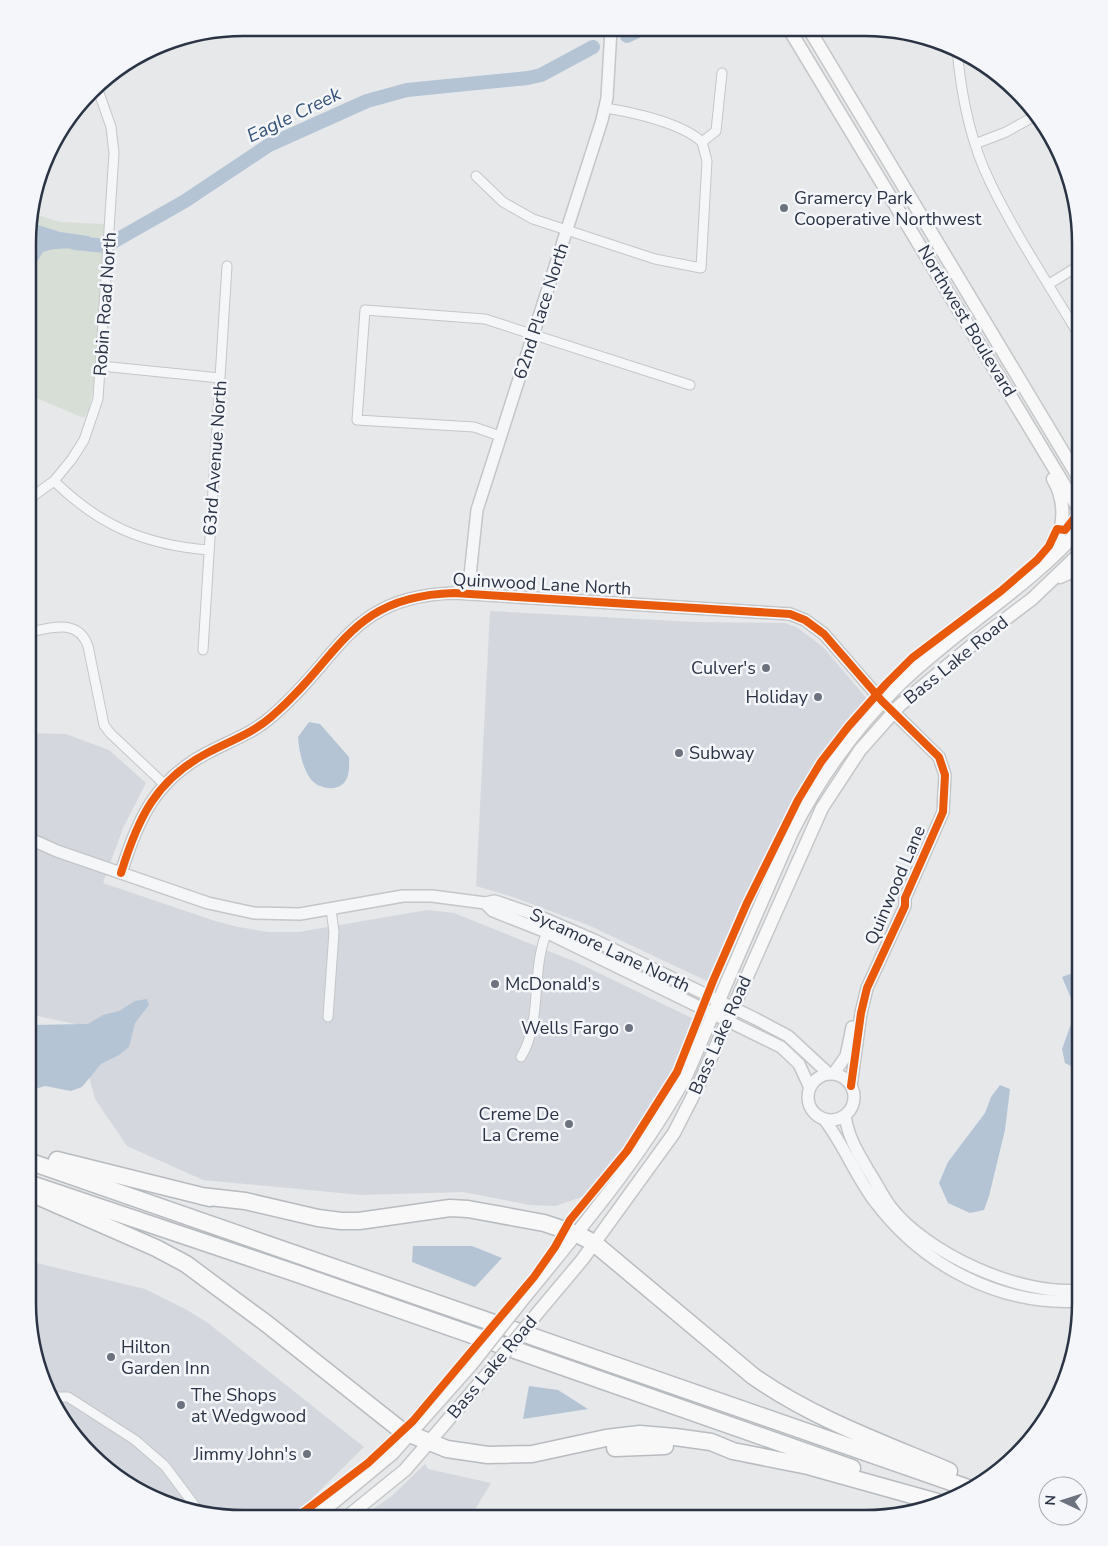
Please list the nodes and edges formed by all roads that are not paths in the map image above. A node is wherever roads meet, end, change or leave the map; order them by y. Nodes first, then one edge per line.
1 (610, 36) edge
2 (793, 36) edge
3 (813, 36) edge
4 (958, 59) edge
5 (722, 74) dead end
6 (100, 95) edge
7 (605, 108) junction
8 (1030, 119) edge
9 (702, 142) junction
10 (975, 144) junction
11 (476, 176) dead end
12 (894, 200) junction
13 (567, 230) junction
14 (227, 266) dead end
15 (1072, 270) edge
16 (1049, 284) junction
17 (980, 313) junction
18 (1072, 323) edge
19 (533, 335) junction
20 (101, 366) junction
21 (220, 378) junction
22 (690, 385) dead end
23 (1016, 404) junction
24 (500, 436) junction
25 (1066, 455) junction
26 (1072, 458) edge
27 (1072, 466) edge
28 (54, 480) junction
29 (36, 494) edge
30 (1072, 498) edge
31 (1072, 538) edge
32 (209, 550) junction
33 (1051, 560) junction
34 (1072, 560) edge
35 (1072, 571) edge
36 (1055, 578) junction
37 (468, 594) junction
38 (36, 631) edge
39 (203, 650) dead end
40 (882, 701) junction
41 (893, 713) junction
42 (164, 784) junction
43 (36, 841) edge
44 (121, 873) junction
45 (485, 903) junction
46 (331, 909) junction
47 (552, 921) junction
48 (546, 932) junction
49 (866, 984) junction
50 (716, 1008) junction
51 (729, 1014) junction
52 (328, 1017) dead end
53 (521, 1058) dead end
54 (831, 1073) junction
55 (851, 1086) junction
56 (810, 1088) junction
57 (845, 1115) junction
58 (824, 1119) junction
59 (36, 1155) edge
60 (36, 1164) edge
61 (36, 1186) edge
62 (36, 1196) edge
63 (577, 1234) junction
64 (594, 1244) junction
65 (1072, 1289) edge
66 (1072, 1301) edge
67 (60, 1397) edge
68 (410, 1435) junction
69 (430, 1441) junction
70 (971, 1480) edge
71 (961, 1486) edge
72 (936, 1497) edge
73 (928, 1500) edge
74 (193, 1504) edge
75 (325, 1510) edge
76 (356, 1510) edge

1 - 7 street, 62nd Place North
2 - 12 main road, Northwest Boulevard
3 - 17 main road, Northwest Boulevard
4 - 10 street
5 - 9 street
6 - 20 street, Robin Road North
7 - 9 street
7 - 13 street, 62nd Place North
8 - 10 street
9 - 13 street
10 - 16 street
11 - 13 street
12 - 17 main road
12 - 23 main road, Northwest Boulevard
13 - 19 street, 62nd Place North
14 - 21 street, 63rd Avenue North
15 - 16 street
16 - 18 street
17 - 25 main road, Northwest Boulevard
19 - 22 street
19 - 24 street, 62nd Place North
19 - 24 street
20 - 21 street
20 - 28 street, Robin Road North
21 - 32 street, 63rd Avenue North
23 - 30 main road, Northwest Boulevard
23 - 33 main road
24 - 37 street, 62nd Place North
25 - 26 main road
25 - 27 main road, Northwest Boulevard
28 - 29 street, Robin Road North
28 - 32 street
31 - 33 main road, Bass Lake Road
32 - 39 street, 63rd Avenue North
33 - 40 main road, Bass Lake Road
34 - 36 main road, Bass Lake Road
35 - 36 main road
36 - 41 main road, Bass Lake Road
37 - 40 street, Quinwood Lane North
37 - 42 street, Quinwood Lane North
38 - 42 street
40 - 41 street, Quinwood Lane North
40 - 50 main road, Bass Lake Road
41 - 49 street, Quinwood Lane
41 - 51 main road, Bass Lake Road
42 - 44 street, Quinwood Lane North
43 - 44 street, Sycamore Lane North
44 - 46 street, Sycamore Lane North
45 - 46 street, Sycamore Lane North
45 - 47 street, Sycamore Lane North
45 - 48 street, Sycamore Lane North
46 - 52 street
47 - 48 street
47 - 50 street, Sycamore Lane North
48 - 50 street, Sycamore Lane North
48 - 53 street
49 - 54 street, Quinwood Lane
49 - 55 street, Quinwood Lane
50 - 51 street, Sycamore Lane North
50 - 63 main road, Bass Lake Road
51 - 54 street
51 - 56 street
51 - 64 main road, Bass Lake Road
54 - 55 street
54 - 56 street
55 - 57 street
56 - 58 street
57 - 58 street
57 - 65 street
58 - 66 street
59 - 63 highway
60 - 71 highway
61 - 72 highway
62 - 68 highway
63 - 64 highway
63 - 68 main road, Bass Lake Road, bridge
64 - 69 main road, Bass Lake Road, bridge
64 - 70 highway
67 - 74 street
68 - 69 highway
68 - 75 main road, Bass Lake Road
69 - 73 highway
69 - 76 main road, Bass Lake Road

